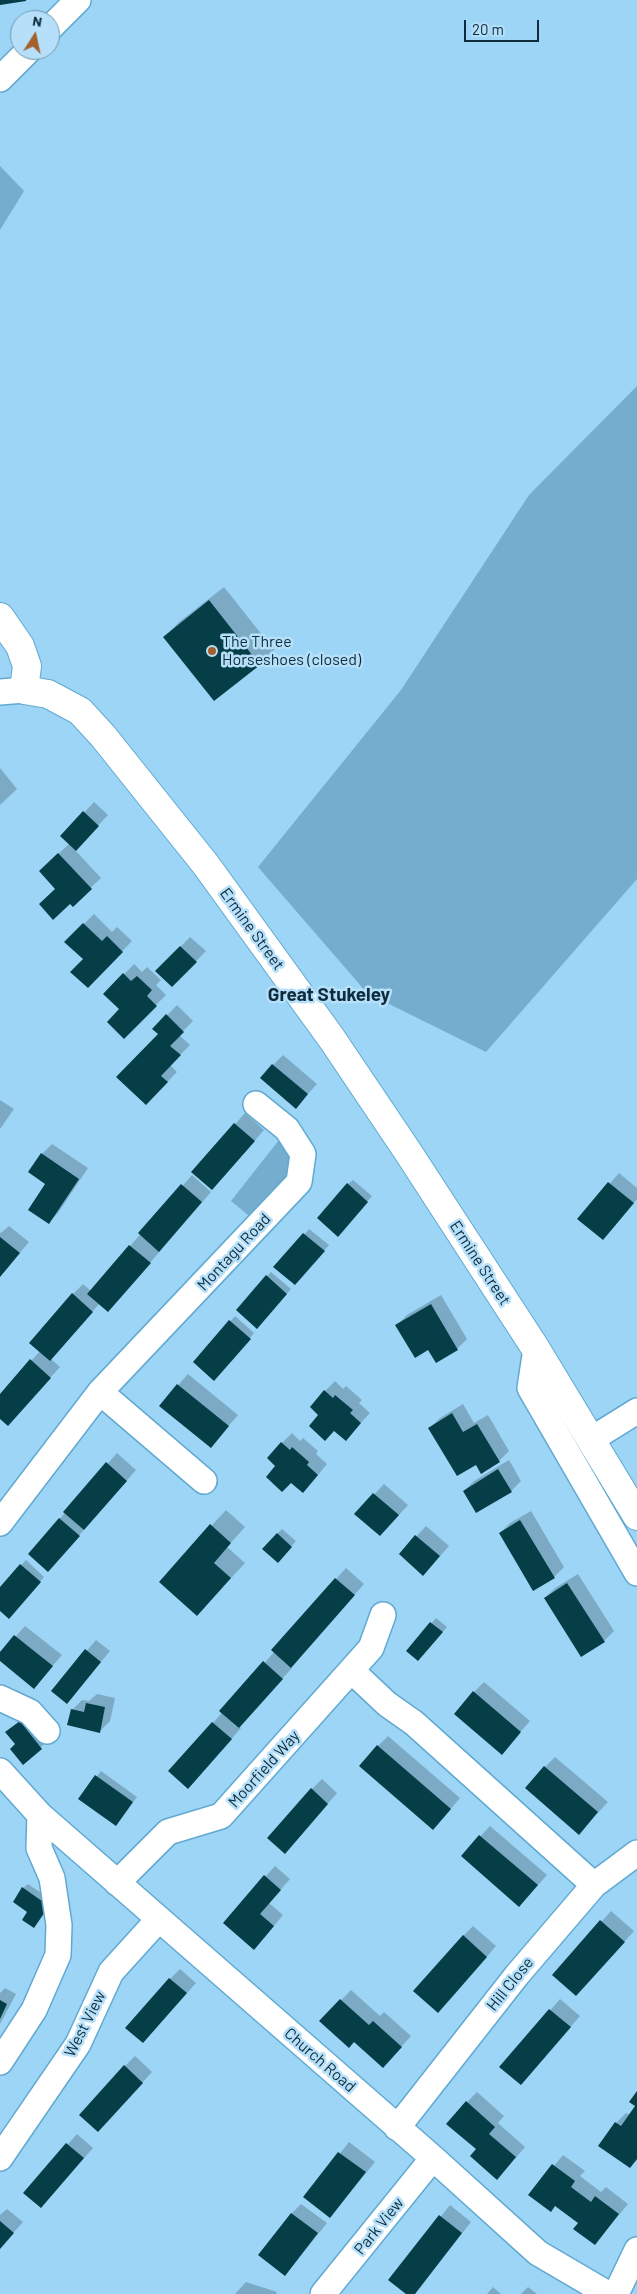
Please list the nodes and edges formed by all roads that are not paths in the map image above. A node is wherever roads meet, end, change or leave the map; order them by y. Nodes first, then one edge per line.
1 (78, 0) edge
2 (60, 18) edge
3 (19, 60) edge
4 (0, 79) edge
5 (0, 617) edge
6 (12, 691) edge
7 (256, 1104) dead end
8 (536, 1349) junction
9 (100, 1392) junction
10 (637, 1412) edge
11 (592, 1439) junction
12 (204, 1481) dead end
13 (637, 1516) edge
14 (0, 1524) edge
15 (637, 1573) edge
16 (383, 1616) dead end
17 (352, 1671) junction
18 (0, 1698) edge
19 (47, 1731) dead end
20 (0, 1771) edge
21 (40, 1814) junction
22 (637, 1853) edge
23 (117, 1883) junction
24 (594, 1885) junction
25 (159, 1919) junction
26 (0, 2062) edge
27 (397, 2128) junction
28 (0, 2158) edge
29 (434, 2158) junction
30 (637, 2250) edge
31 (323, 2294) edge
32 (608, 2294) edge
33 (616, 2294) edge

1 - 2 street
3 - 4 street
5 - 6 street, Ermine Street
6 - 8 street, Ermine Street
7 - 9 street, Montagu Road
8 - 11 street, Ermine Street
8 - 15 street
9 - 12 street
9 - 14 street, Montagu Road
10 - 11 street
11 - 13 street, Ermine Street
16 - 17 street, Moorfield Way
17 - 23 street, Moorfield Way
17 - 24 street
18 - 19 street
20 - 21 street, Church Road
21 - 23 street, Church Road
21 - 26 street
22 - 24 street, Hill Close
23 - 25 street, Church Road
24 - 27 street, Hill Close
25 - 27 street, Church Road
25 - 28 street, West View
27 - 29 street, Church Road
29 - 31 street, Park View
29 - 32 street, Church Road
30 - 33 street

